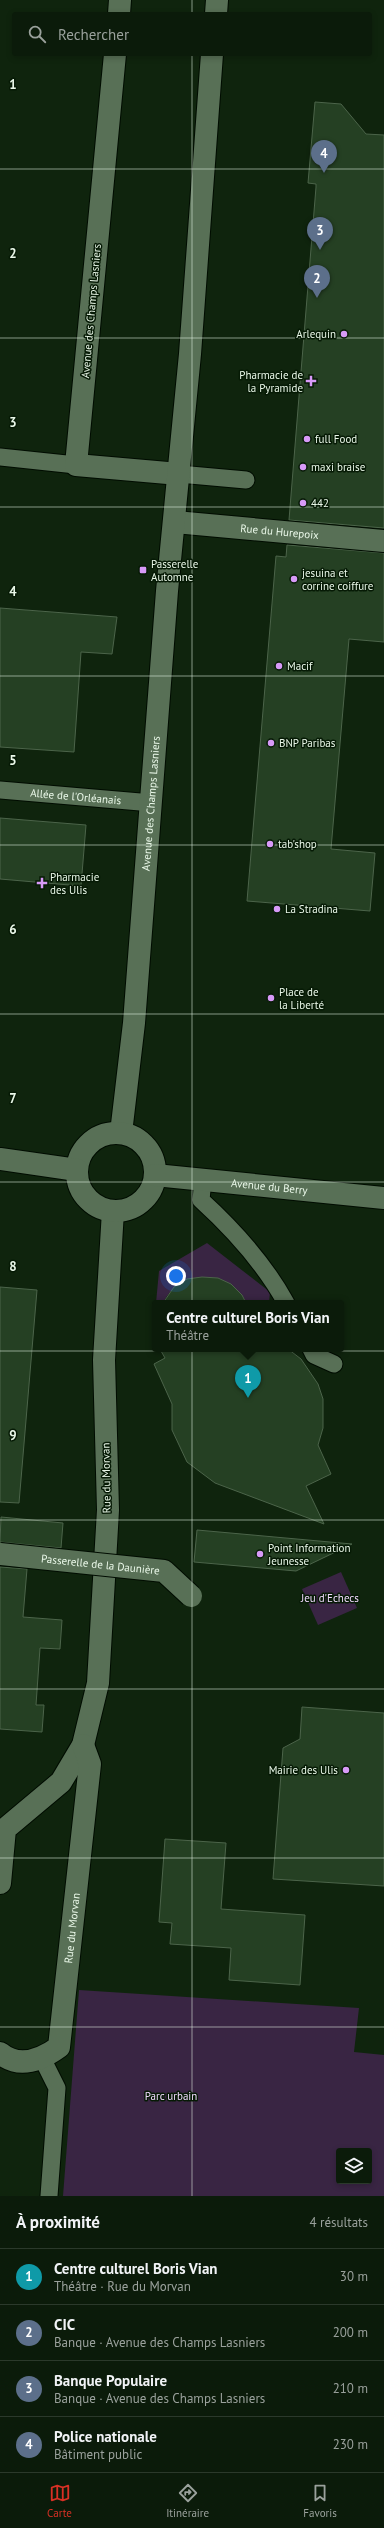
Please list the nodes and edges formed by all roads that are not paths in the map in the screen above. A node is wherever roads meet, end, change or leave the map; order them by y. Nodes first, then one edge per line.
1 (120, 0) edge
2 (217, 0) edge
3 (119, 12) edge
4 (216, 12) edge
5 (115, 56) edge
6 (212, 56) edge
7 (0, 457) edge
8 (76, 465) junction
9 (179, 474) junction
10 (246, 480) dead end
11 (175, 522) junction
12 (384, 541) edge
13 (0, 790) edge
14 (152, 804) junction
15 (120, 1133) junction
16 (0, 1158) edge
17 (77, 1170) junction
18 (155, 1175) junction
19 (203, 1179) junction
20 (384, 1198) edge
21 (113, 1210) junction
22 (284, 1300) edge
23 (312, 1352) edge
24 (334, 1364) dead end
25 (0, 1554) edge
26 (191, 1596) dead end
27 (83, 1745) junction
28 (0, 1883) edge
29 (0, 2053) edge
30 (42, 2058) junction
31 (49, 2196) edge

1 - 3 street
2 - 4 street
5 - 8 street, Avenue des Champs Lasniers
6 - 9 street, Avenue des Champs Lasniers
7 - 8 lane
8 - 9 street
9 - 10 lane
9 - 11 street, Avenue des Champs Lasniers
11 - 12 street, Rue du Hurepoix
11 - 14 street, Avenue des Champs Lasniers
13 - 14 lane, Allée de l'Orléanais
14 - 15 street, Avenue des Champs Lasniers
15 - 17 street
15 - 18 street
16 - 17 street
17 - 21 street
18 - 19 street, Avenue du Berry
18 - 21 street
19 - 20 street, Avenue du Berry
19 - 22 lane
21 - 27 street, Rue du Morvan
23 - 24 lane
25 - 26 street, Passerelle de la Daunière, bridge
27 - 28 street, Rue du Morvan
27 - 30 street, Rue du Morvan
29 - 30 street, Rue du Morvan
30 - 31 lane

